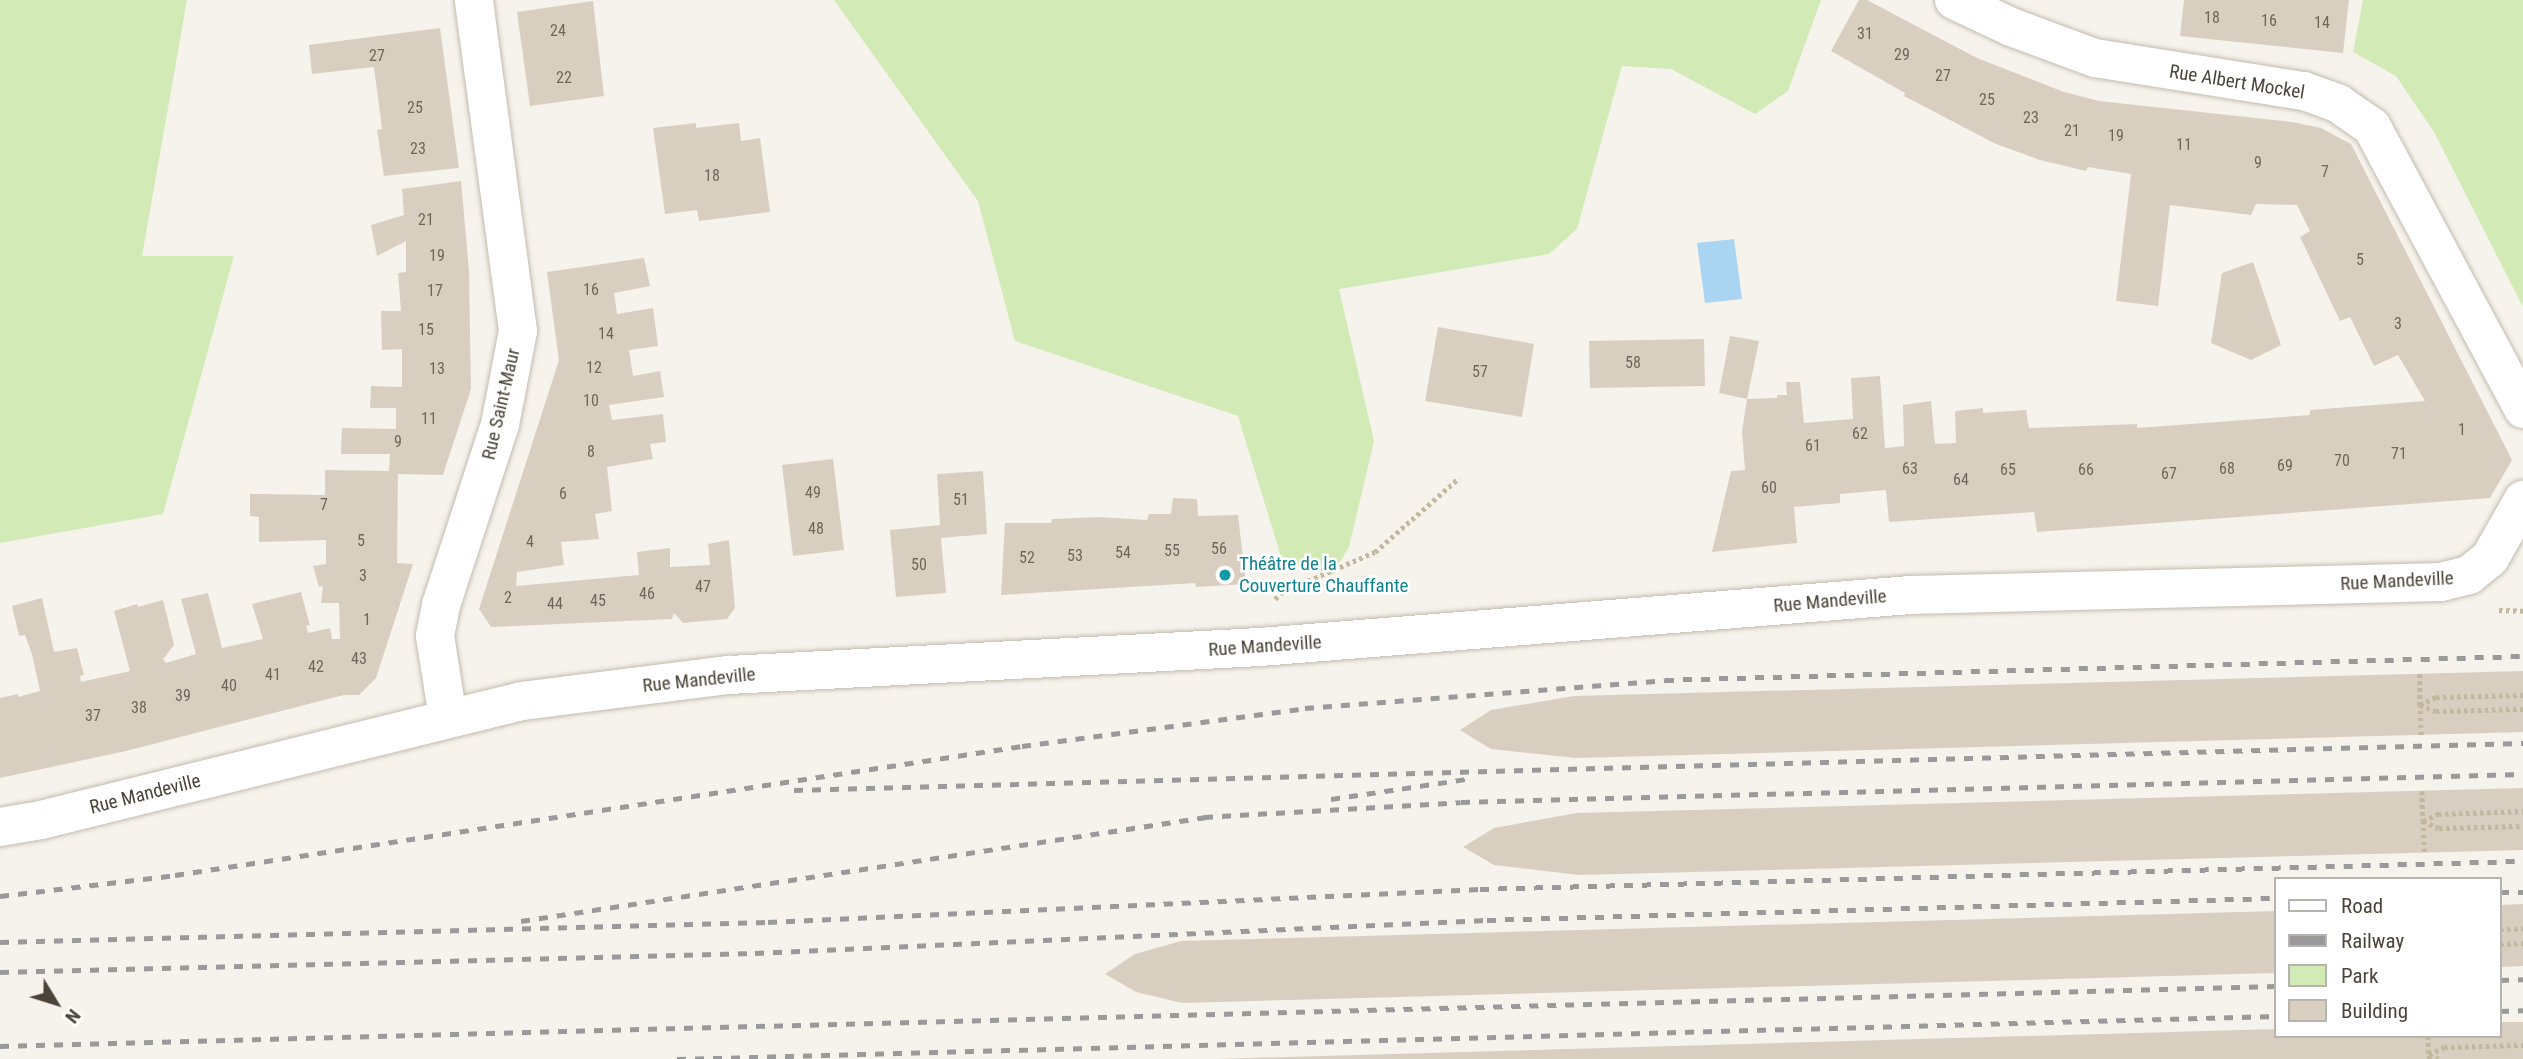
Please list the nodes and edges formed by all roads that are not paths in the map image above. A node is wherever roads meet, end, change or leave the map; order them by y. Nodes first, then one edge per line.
1 (474, 0) edge
2 (1954, 0) edge
3 (2523, 409) edge
4 (2520, 510) edge
5 (448, 718) junction
6 (0, 827) edge

1 - 5 street, Rue Saint-Maur
2 - 3 street, Rue Albert Mockel
4 - 5 street, Rue Mandeville
5 - 6 street, Rue Mandeville

